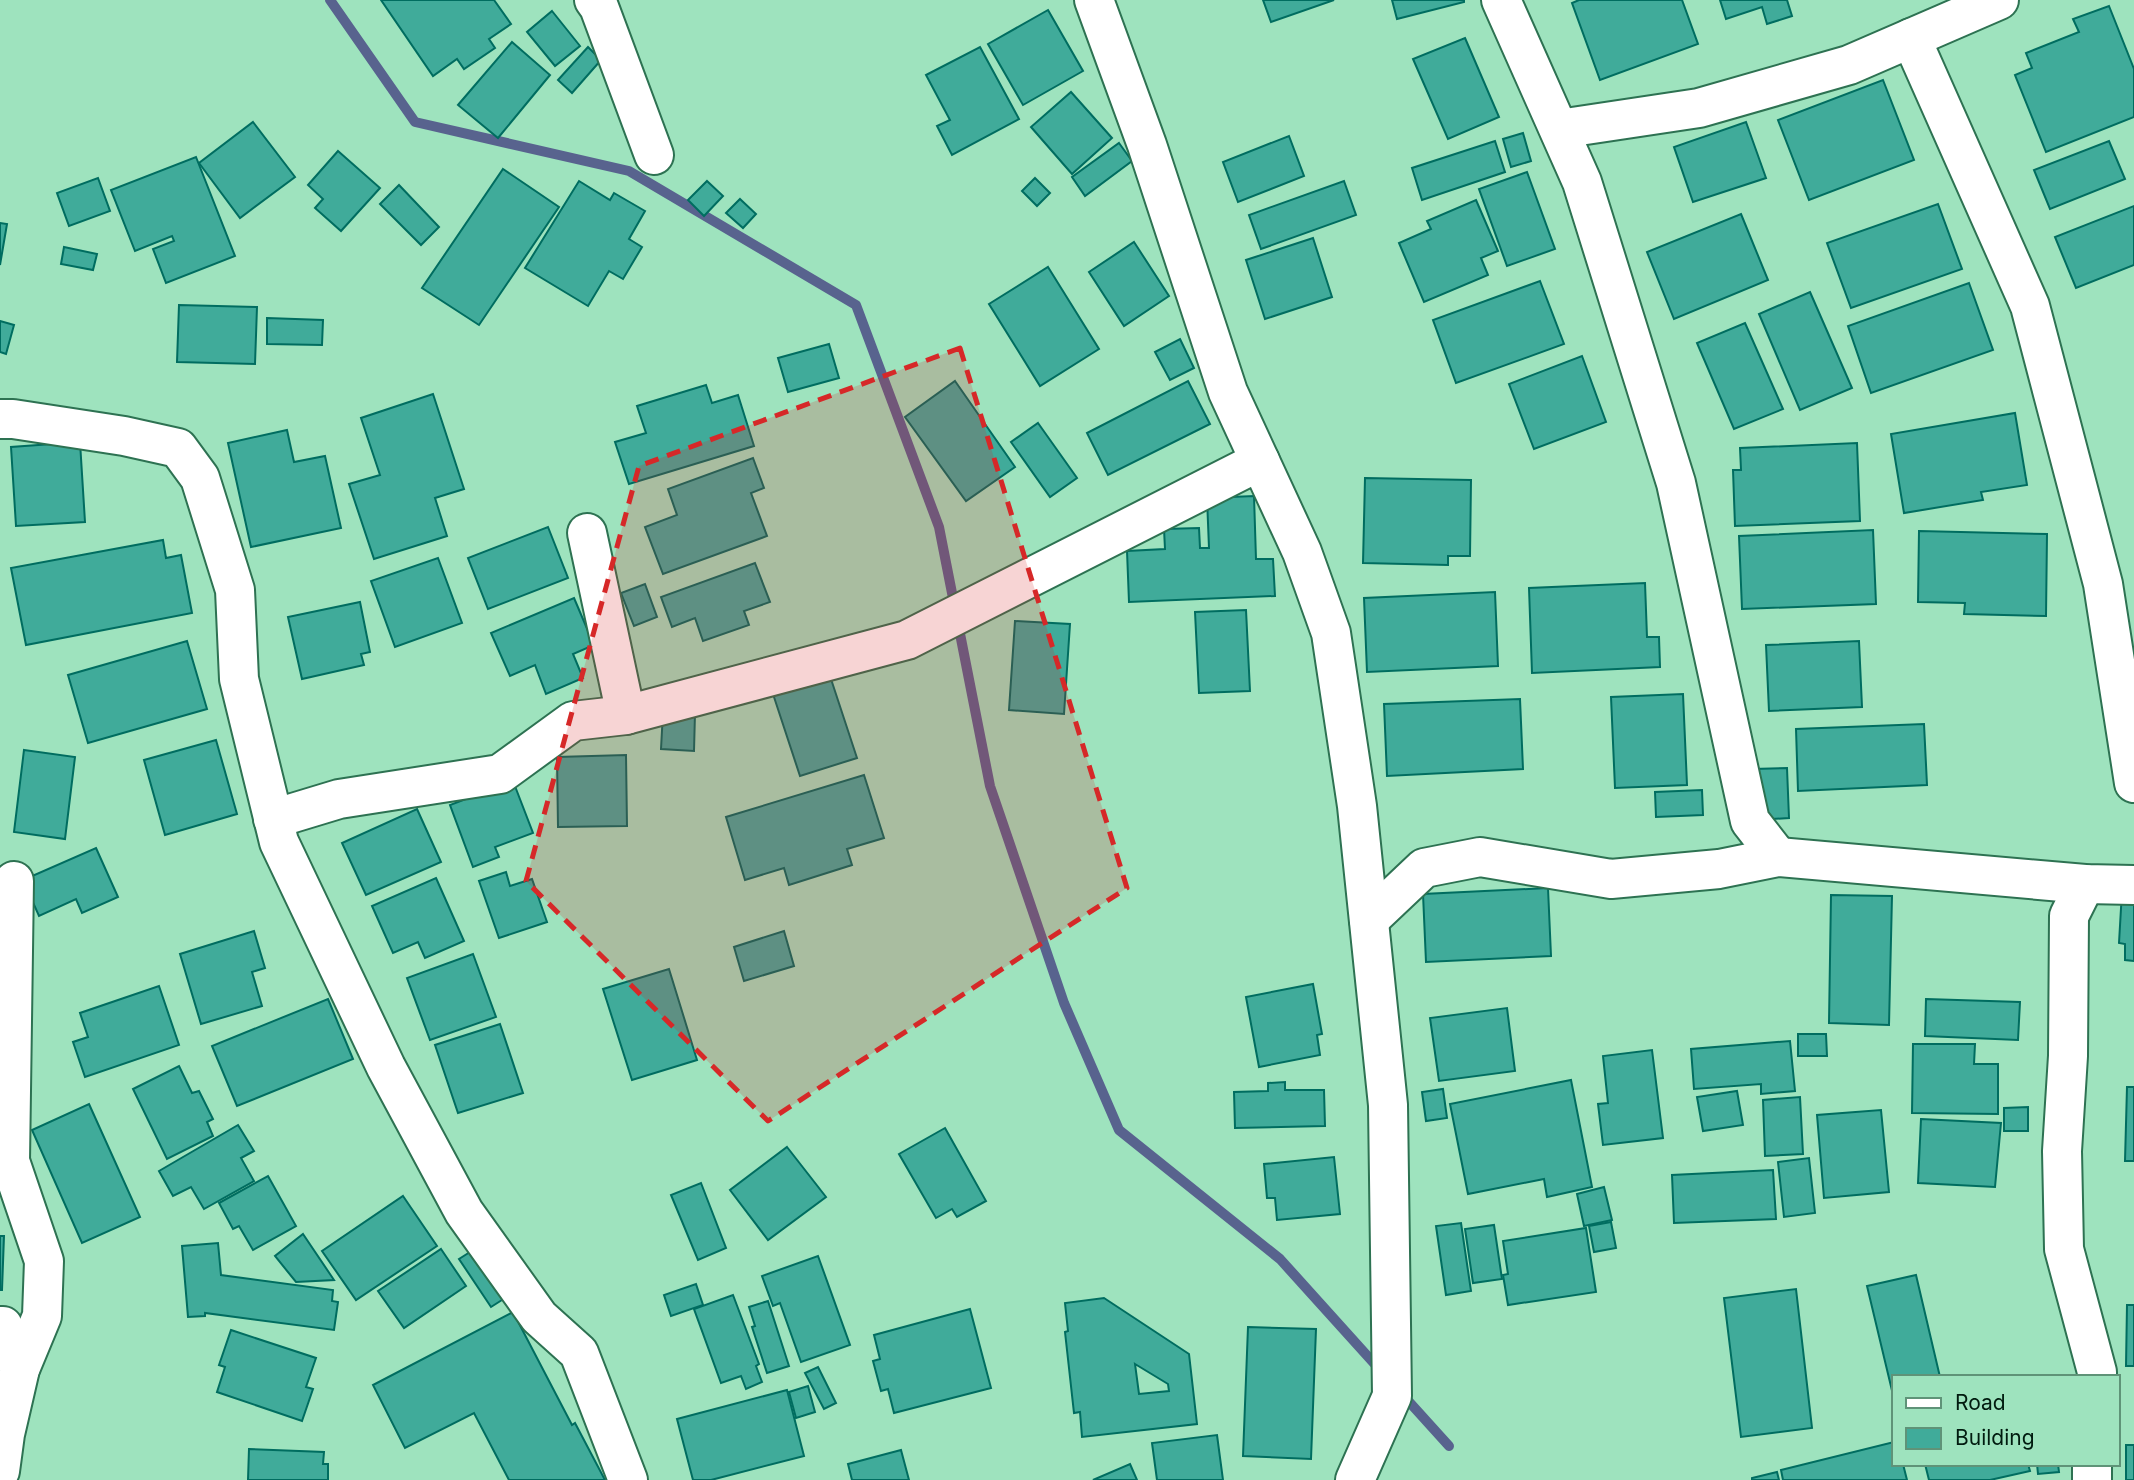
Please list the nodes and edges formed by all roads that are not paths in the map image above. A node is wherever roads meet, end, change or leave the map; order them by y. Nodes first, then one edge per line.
1 (594, 0) edge
2 (1094, 0) edge
3 (1501, 0) edge
4 (1999, 0) edge
5 (1911, 38) junction
6 (1559, 129) junction
7 (654, 156) dead end
8 (0, 419) edge
9 (1260, 461) junction
10 (587, 533) dead end
11 (626, 715) junction
12 (2134, 783) edge
13 (273, 818) junction
14 (1778, 857) junction
15 (14, 881) dead end
16 (2085, 884) junction
17 (2134, 885) edge
18 (1369, 920) junction
19 (0, 1326) edge
20 (20, 1368) junction
21 (2096, 1375) edge
22 (0, 1471) edge
23 (628, 1480) edge
24 (1355, 1480) edge

1 - 7 street
2 - 9 street
3 - 6 street
4 - 5 street
5 - 6 street
5 - 12 street
6 - 14 street
8 - 13 street
9 - 11 street
9 - 18 street
10 - 11 street
11 - 13 street
13 - 23 street
14 - 16 street
14 - 18 street
15 - 20 street
16 - 17 street
16 - 21 street
18 - 24 street
19 - 20 street
20 - 22 street

